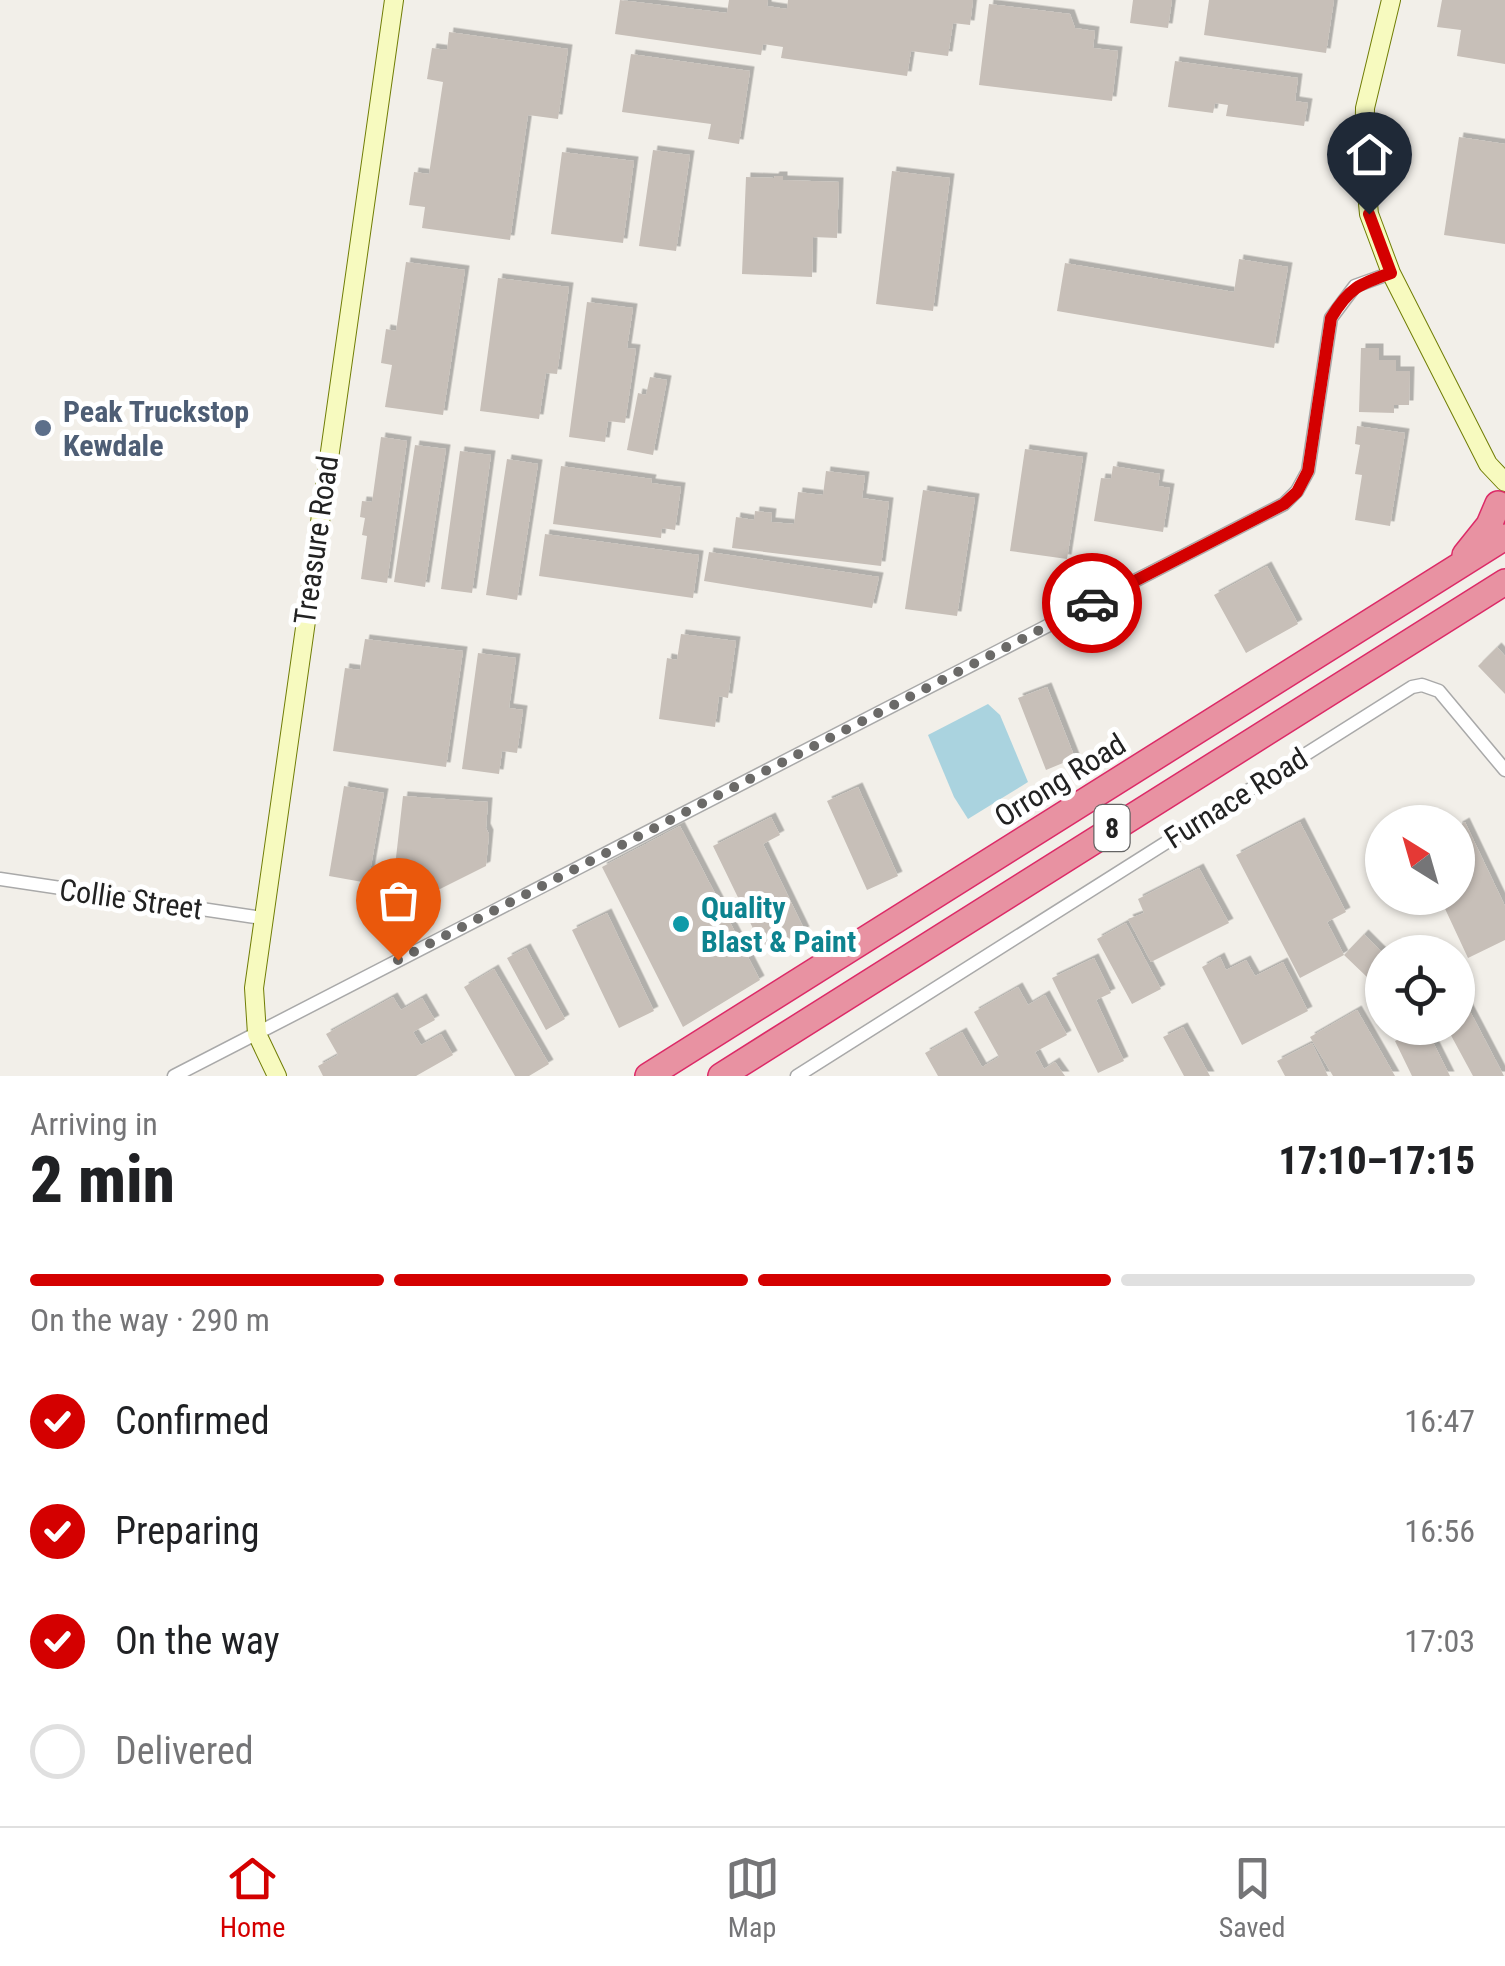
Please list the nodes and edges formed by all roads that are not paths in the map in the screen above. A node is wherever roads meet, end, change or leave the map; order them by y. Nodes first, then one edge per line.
1 (394, 0) edge
2 (1391, 0) edge
3 (1391, 273) junction
4 (1502, 502) edge
5 (1505, 537) edge
6 (1456, 568) junction
7 (1505, 582) edge
8 (1505, 770) edge
9 (0, 879) edge
10 (262, 918) junction
11 (257, 1034) junction
12 (174, 1076) edge
13 (277, 1076) edge
14 (648, 1076) edge
15 (721, 1076) edge
16 (796, 1076) edge

1 - 10 street, Treasure Road
2 - 3 street
3 - 4 street
3 - 11 street
4 - 6 highway
5 - 6 highway, Orrong Road / 8
6 - 14 highway, Orrong Road / 8
7 - 15 highway, 8
8 - 16 street, Furnace Road
9 - 10 street, Collie Street
10 - 11 street, Treasure Road
11 - 12 street
11 - 13 street, Treasure Road

